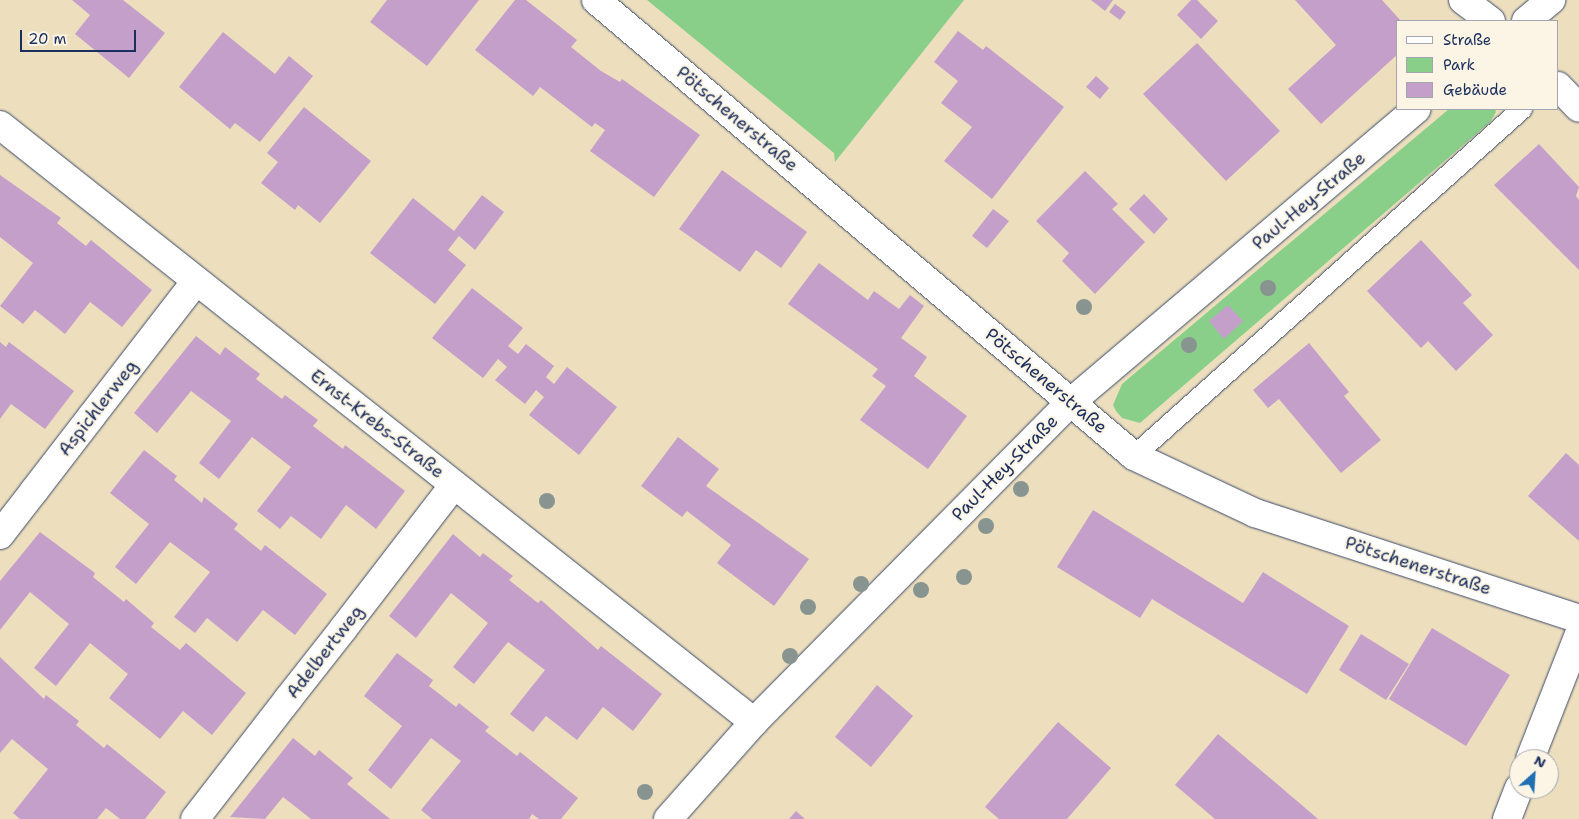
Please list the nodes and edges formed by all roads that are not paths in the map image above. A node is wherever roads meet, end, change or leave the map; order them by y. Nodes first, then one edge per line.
1 (596, 0) edge
2 (1463, 0) edge
3 (1551, 0) edge
4 (1489, 20) edge
5 (1527, 20) edge
6 (1559, 87) edge
7 (1579, 108) edge
8 (1416, 110) edge
9 (1521, 110) edge
10 (0, 125) edge
11 (196, 280) junction
12 (1071, 402) junction
13 (1134, 456) junction
14 (454, 485) junction
15 (0, 535) edge
16 (1579, 619) edge
17 (1579, 634) edge
18 (754, 722) junction
19 (1534, 749) edge
20 (1515, 799) edge
21 (195, 819) edge
22 (668, 819) edge
23 (1507, 819) edge

1 - 12 street, Pötschenerstraße
2 - 4 street
3 - 5 street
6 - 7 street
8 - 12 street, Paul-Hey-Straße
9 - 13 lane
10 - 11 street, Ernst-Krebs-Straße
11 - 14 street, Ernst-Krebs-Straße
11 - 15 street, Aspichlerweg
12 - 13 street, Pötschenerstraße
12 - 18 street, Paul-Hey-Straße
13 - 16 street, Pötschenerstraße
14 - 18 street, Ernst-Krebs-Straße
14 - 21 street, Adelbertweg
17 - 19 street
18 - 22 street, Paul-Hey-Straße
20 - 23 street

